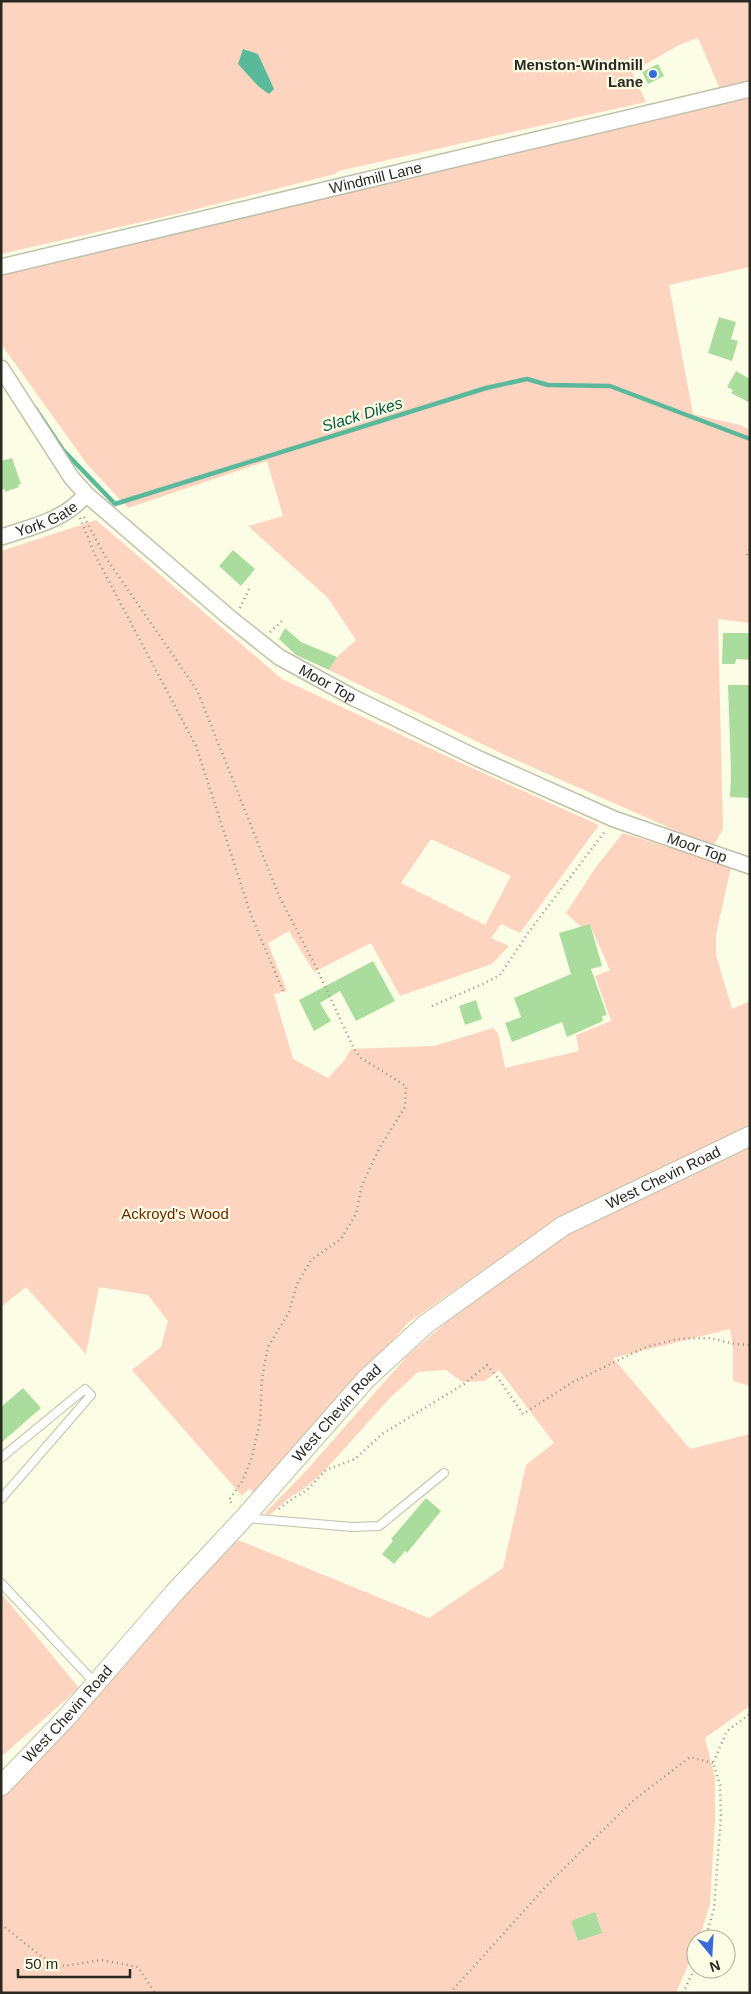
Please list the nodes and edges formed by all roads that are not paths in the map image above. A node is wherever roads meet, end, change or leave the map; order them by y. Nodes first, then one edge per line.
1 (750, 88) edge
2 (1, 268) edge
3 (1, 368) edge
4 (80, 502) junction
5 (1, 537) edge
6 (750, 866) edge
7 (750, 1136) edge
8 (1, 1458) edge
9 (444, 1473) dead end
10 (1, 1500) edge
11 (244, 1518) junction
12 (1, 1582) edge
13 (95, 1684) junction
14 (1, 1786) edge

1 - 2 street, Windmill Lane
3 - 4 street, Moor Top
4 - 5 street, York Gate
4 - 6 street, Moor Top
7 - 11 street, West Chevin Road
8 - 10 lane
9 - 11 lane
11 - 13 street, West Chevin Road
12 - 13 lane
13 - 14 street, West Chevin Road

